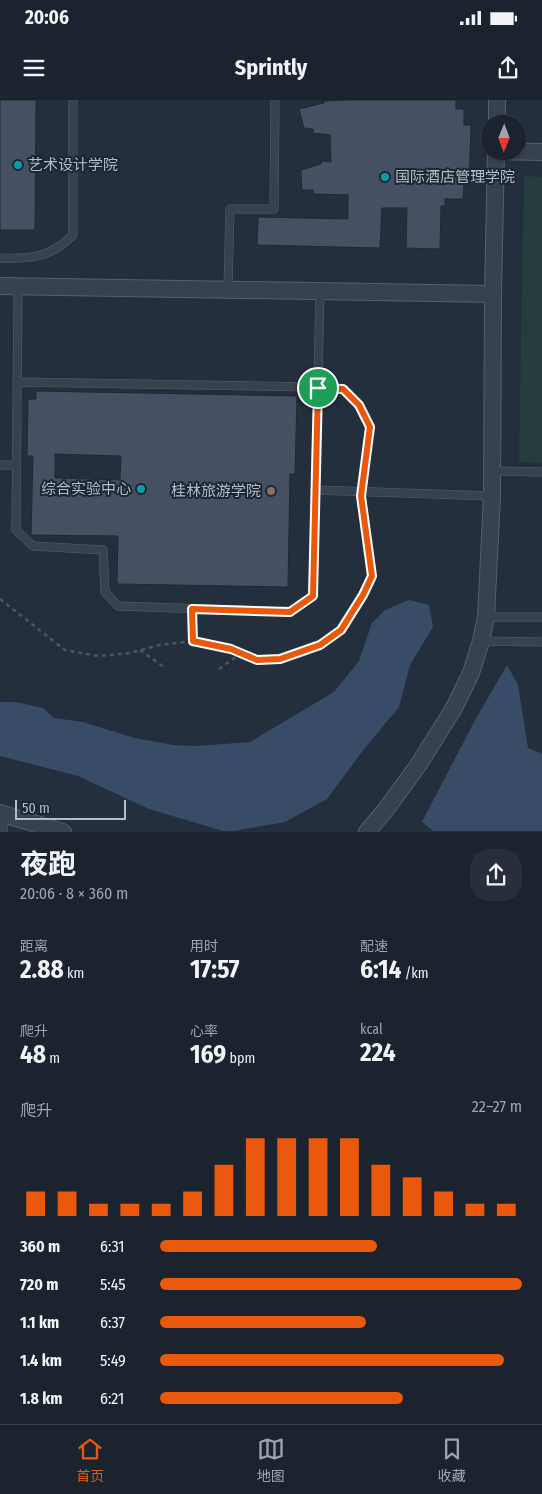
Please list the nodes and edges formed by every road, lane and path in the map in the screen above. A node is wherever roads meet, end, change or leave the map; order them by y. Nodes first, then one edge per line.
1 (73, 100) edge
2 (276, 100) edge
3 (497, 100) edge
4 (497, 115) edge
5 (526, 152) edge
6 (542, 152) edge
7 (496, 160) edge
8 (0, 258) edge
9 (0, 286) edge
10 (18, 286) junction
11 (228, 290) junction
12 (320, 291) junction
13 (493, 294) junction
14 (17, 382) junction
15 (318, 388) junction
16 (0, 465) edge
17 (16, 465) junction
18 (492, 471) junction
19 (542, 472) edge
20 (316, 490) junction
21 (361, 492) junction
22 (492, 496) junction
23 (0, 599) edge
24 (192, 609) junction
25 (486, 617) junction
26 (542, 617) edge
27 (193, 641) junction
28 (481, 641) junction
29 (542, 642) edge
30 (140, 650) junction
31 (193, 650) dead end
32 (241, 654) junction
33 (165, 668) dead end
34 (219, 669) dead end
35 (2, 813) edge
36 (367, 831) edge
37 (3, 832) edge
38 (64, 832) edge

1 - 8 lane
2 - 11 lane
3 - 4 street
5 - 6 street
7 - 13 street
9 - 10 street
10 - 11 street
10 - 14 lane
11 - 12 street
12 - 13 street
12 - 15 lane
13 - 18 street
14 - 15 lane
14 - 17 lane
15 - 20 lane
15 - 21 path
16 - 17 lane
17 - 24 lane
18 - 19 lane
18 - 22 street
20 - 21 lane
20 - 24 lane
21 - 22 lane
21 - 32 path
22 - 25 street
23 - 30 path
24 - 27 path
25 - 26 lane
25 - 28 street
27 - 30 path
27 - 31 path
27 - 32 path
28 - 29 lane
28 - 36 street
30 - 33 path
32 - 34 path
35 - 37 lane
35 - 38 street

